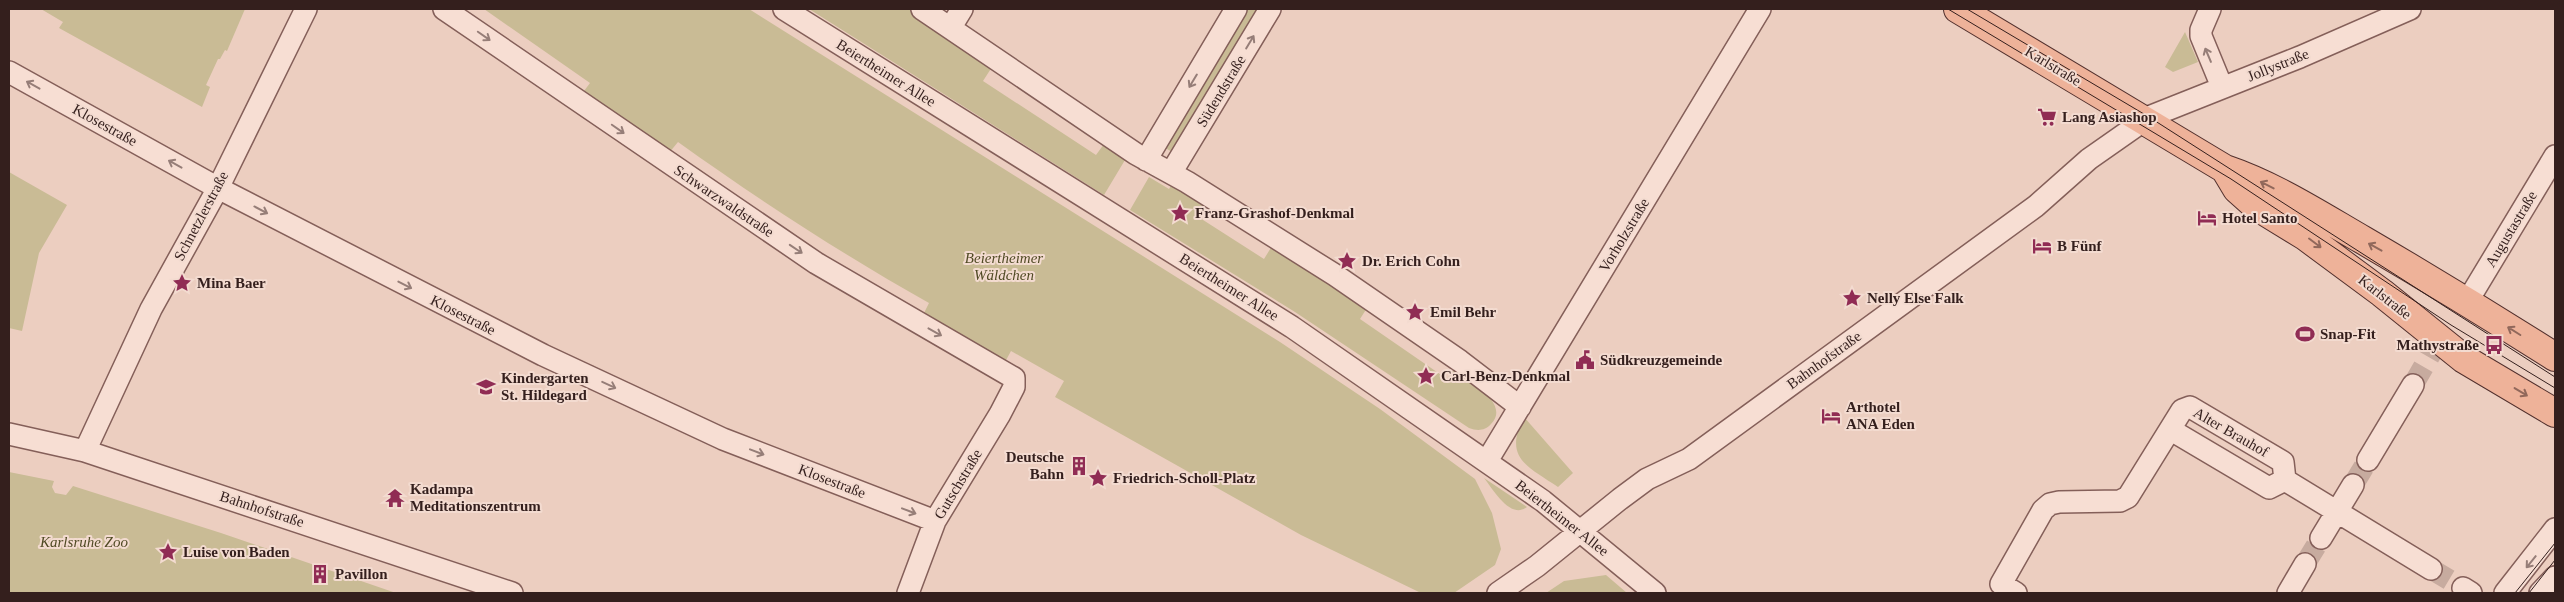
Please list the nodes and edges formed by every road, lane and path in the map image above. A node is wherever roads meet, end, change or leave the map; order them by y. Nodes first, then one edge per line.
1 (306, 9) edge
2 (444, 9) edge
3 (784, 9) edge
4 (922, 9) edge
5 (962, 9) edge
6 (1236, 9) edge
7 (1270, 9) edge
8 (1760, 9) edge
9 (1958, 9) edge
10 (2210, 9) edge
11 (2410, 9) edge
12 (951, 27) junction
13 (9, 72) edge
14 (2222, 87) junction
15 (2144, 120) junction
16 (2555, 156) edge
17 (1146, 160) junction
18 (2225, 169) junction
19 (1179, 178) junction
20 (218, 188) junction
21 (2467, 302) junction
22 (2555, 357) edge
23 (1014, 378) joint
24 (2413, 385) tunnel mouth
25 (1520, 407) junction
26 (2555, 413) edge
27 (2171, 430) junction
28 (9, 434) edge
29 (85, 451) junction
30 (2368, 460) tunnel mouth
31 (1487, 462) junction
32 (2285, 480) junction
33 (2353, 485) tunnel mouth
34 (2337, 512) junction
35 (935, 521) junction
36 (2555, 529) edge
37 (1582, 531) junction
38 (2321, 538) tunnel mouth
39 (2305, 564) tunnel mouth
40 (2431, 569) tunnel mouth
41 (2555, 577) edge
42 (512, 593) edge
43 (908, 593) edge
44 (1498, 593) edge
45 (1654, 593) edge
46 (2016, 593) edge
47 (2288, 593) edge
48 (2505, 593) edge
49 (2540, 593) edge

1 - 20 street, Schnetzlerstraße
2 -> 23 street, Schwarzwaldstraße
3 - 31 street, Beiertheimer Allee
4 - 12 street
5 - 12 street
6 -> 17 street, Südendstraße
19 -> 7 street, Südendstraße
8 - 25 street, Vorholzstraße
9 - 15 main road, Karlstraße
14 -> 10 street
11 - 14 street, Jollystraße
12 - 17 street
20 -> 13 street, Klosestraße
14 - 15 street, Jollystraße
15 - 18 main road, Karlstraße
15 - 37 street, Bahnhofstraße
16 - 21 street, Augustastraße
17 - 19 street
21 -> 18 main road, Karlstraße
18 -> 26 main road, Karlstraße
19 - 25 street
20 - 29 street, Schnetzlerstraße
20 -> 35 street, Klosestraße
22 -> 21 main road, Karlstraße
23 - 35 street, Gutschstraße
24 - 30 street
25 - 31 street, Vorholzstraße
27 - 32 street, Alter Brauhof
27 - 32 street, Alter Brauhof
27 - 46 street, Alter Brauhof
28 - 29 street, Bahnhofstraße
29 - 42 street, Bahnhofstraße
31 - 37 street, Beiertheimer Allee
32 - 34 street
33 - 34 street
34 - 38 street
34 - 40 street
35 - 43 street, Gutschstraße
36 -> 48 street
37 - 44 street, Bahnhofstraße
37 - 45 street, Beiertheimer Allee
39 - 47 street
41 - 49 street

